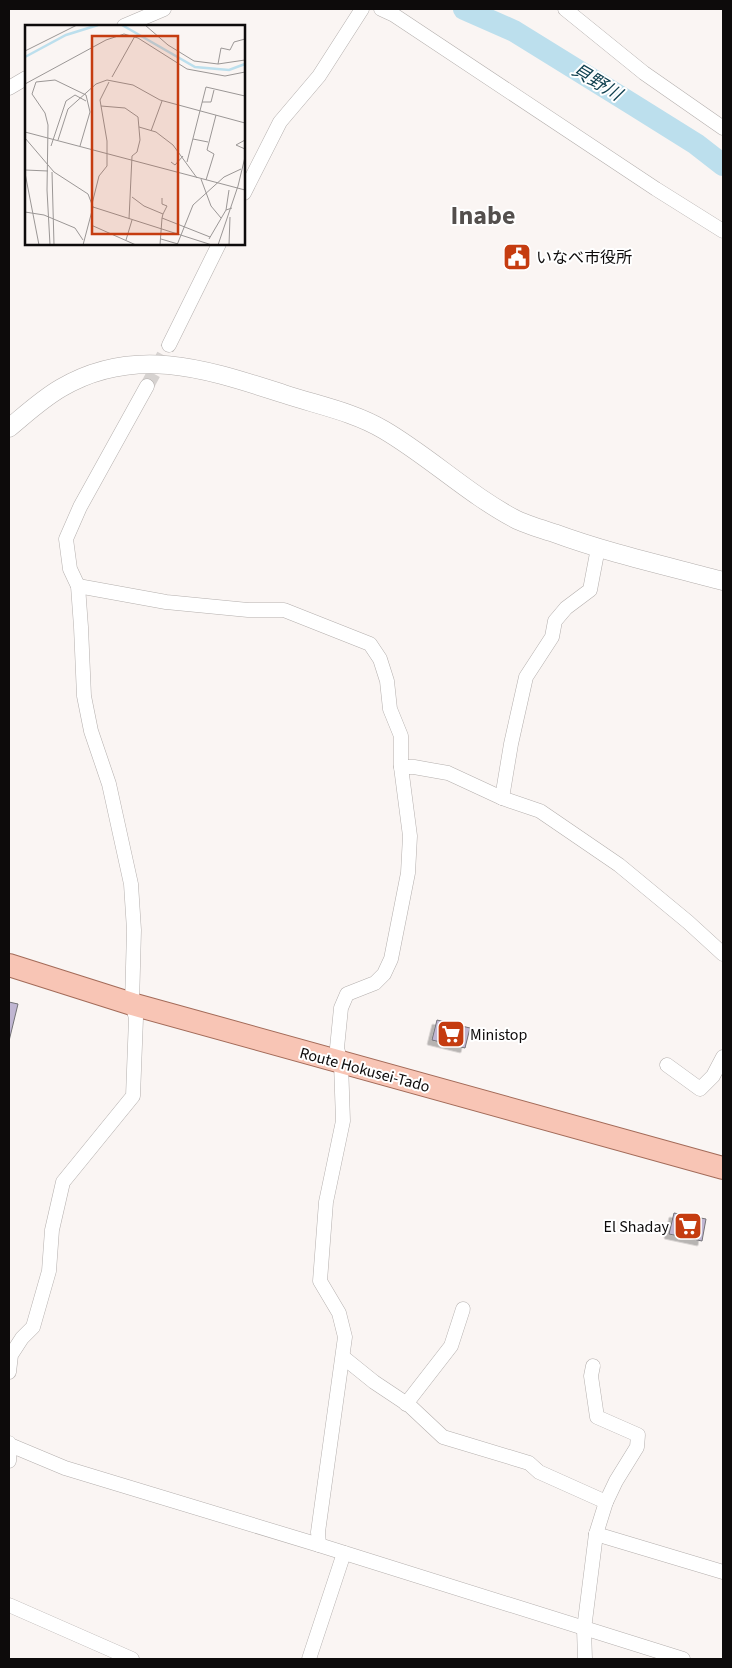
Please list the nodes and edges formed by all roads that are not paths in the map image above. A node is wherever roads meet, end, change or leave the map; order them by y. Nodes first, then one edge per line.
1 (164, 9) edge
2 (362, 9) edge
3 (381, 9) edge
4 (572, 12) edge
5 (126, 25) edge
6 (25, 79) edge
7 (9, 88) edge
8 (723, 128) edge
9 (245, 191) edge
10 (723, 231) edge
11 (219, 245) edge
12 (169, 345) tunnel mouth
13 (147, 386) tunnel mouth
14 (9, 428) edge
15 (598, 548) junction
16 (723, 581) edge
17 (78, 586) junction
18 (401, 767) junction
19 (502, 798) junction
20 (723, 954) edge
21 (9, 964) edge
22 (132, 1004) junction
23 (723, 1057) edge
24 (341, 1063) junction
25 (668, 1065) dead end
26 (723, 1168) edge
27 (463, 1309) dead end
28 (343, 1357) junction
29 (593, 1366) dead end
30 (9, 1372) edge
31 (406, 1404) junction
32 (10, 1444) edge
33 (9, 1461) edge
34 (606, 1502) junction
35 (596, 1534) junction
36 (319, 1545) junction
37 (344, 1553) junction
38 (723, 1572) edge
39 (9, 1605) edge
40 (584, 1628) junction
41 (132, 1659) edge
42 (310, 1659) edge
43 (585, 1659) edge
44 (682, 1659) edge

1 - 5 street
2 - 9 street
3 - 10 street
4 - 8 street
6 - 7 street
11 - 12 street
13 - 17 street
14 - 15 street
15 - 16 street
15 - 19 street
17 - 18 street
17 - 22 street
18 - 19 street
18 - 24 street
19 - 20 street
21 - 22 main road, Route Hokusei-Tado
22 - 24 main road, Route Hokusei-Tado
22 - 30 street
23 - 25 street
24 - 26 main road, Route Hokusei-Tado
24 - 28 street
27 - 31 street
28 - 31 street
28 - 36 street
29 - 34 street
31 - 34 street
32 - 33 street
32 - 36 street
34 - 35 street
35 - 38 street
35 - 40 street
36 - 37 street
37 - 40 street
37 - 42 street
39 - 41 street
40 - 43 street
40 - 44 street

